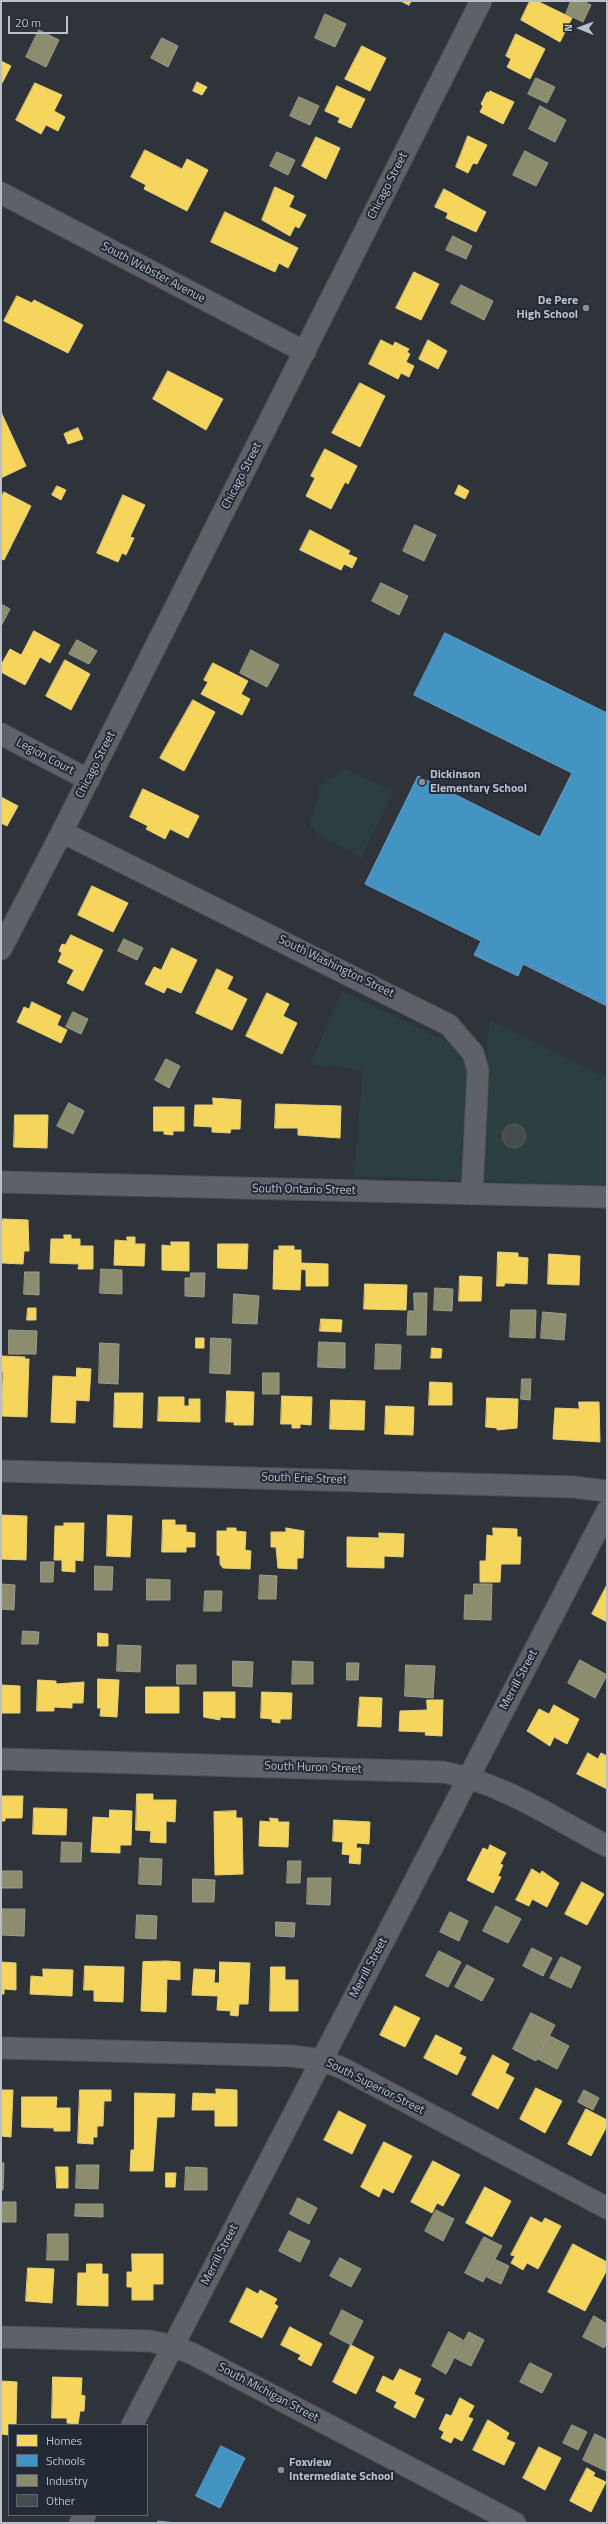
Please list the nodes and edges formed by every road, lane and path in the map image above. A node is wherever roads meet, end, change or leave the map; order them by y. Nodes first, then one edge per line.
1 (481, 1) edge
2 (1, 193) edge
3 (305, 352) junction
4 (1, 734) edge
5 (89, 780) junction
6 (62, 832) junction
7 (1, 949) edge
8 (1, 1182) edge
9 (472, 1194) junction
10 (607, 1197) edge
11 (1, 1471) edge
12 (607, 1491) edge
13 (607, 1511) edge
14 (1, 1759) edge
15 (469, 1776) junction
16 (607, 1846) edge
17 (1, 2048) edge
18 (321, 2060) junction
19 (607, 2208) edge
20 (1, 2336) edge
21 (173, 2346) junction
22 (133, 2424) edge
23 (515, 2523) edge

1 - 3 street, Chicago Street
2 - 3 street, South Webster Avenue
3 - 5 street, Chicago Street
4 - 5 street, Legion Court
5 - 6 street, Chicago Street
6 - 7 street, Chicago Street
6 - 9 street, South Washington Street
8 - 9 street, South Ontario Street
9 - 10 street, South Ontario Street
11 - 12 street, South Erie Street
13 - 15 street, Merrill Street
14 - 15 street, South Huron Street
15 - 16 street, South Huron Street
15 - 18 street, Merrill Street
17 - 18 street, South Superior Street
18 - 19 street, South Superior Street
18 - 21 street, Merrill Street
20 - 21 street, South Michigan Street
21 - 22 street, Merrill Street
21 - 23 street, South Michigan Street

